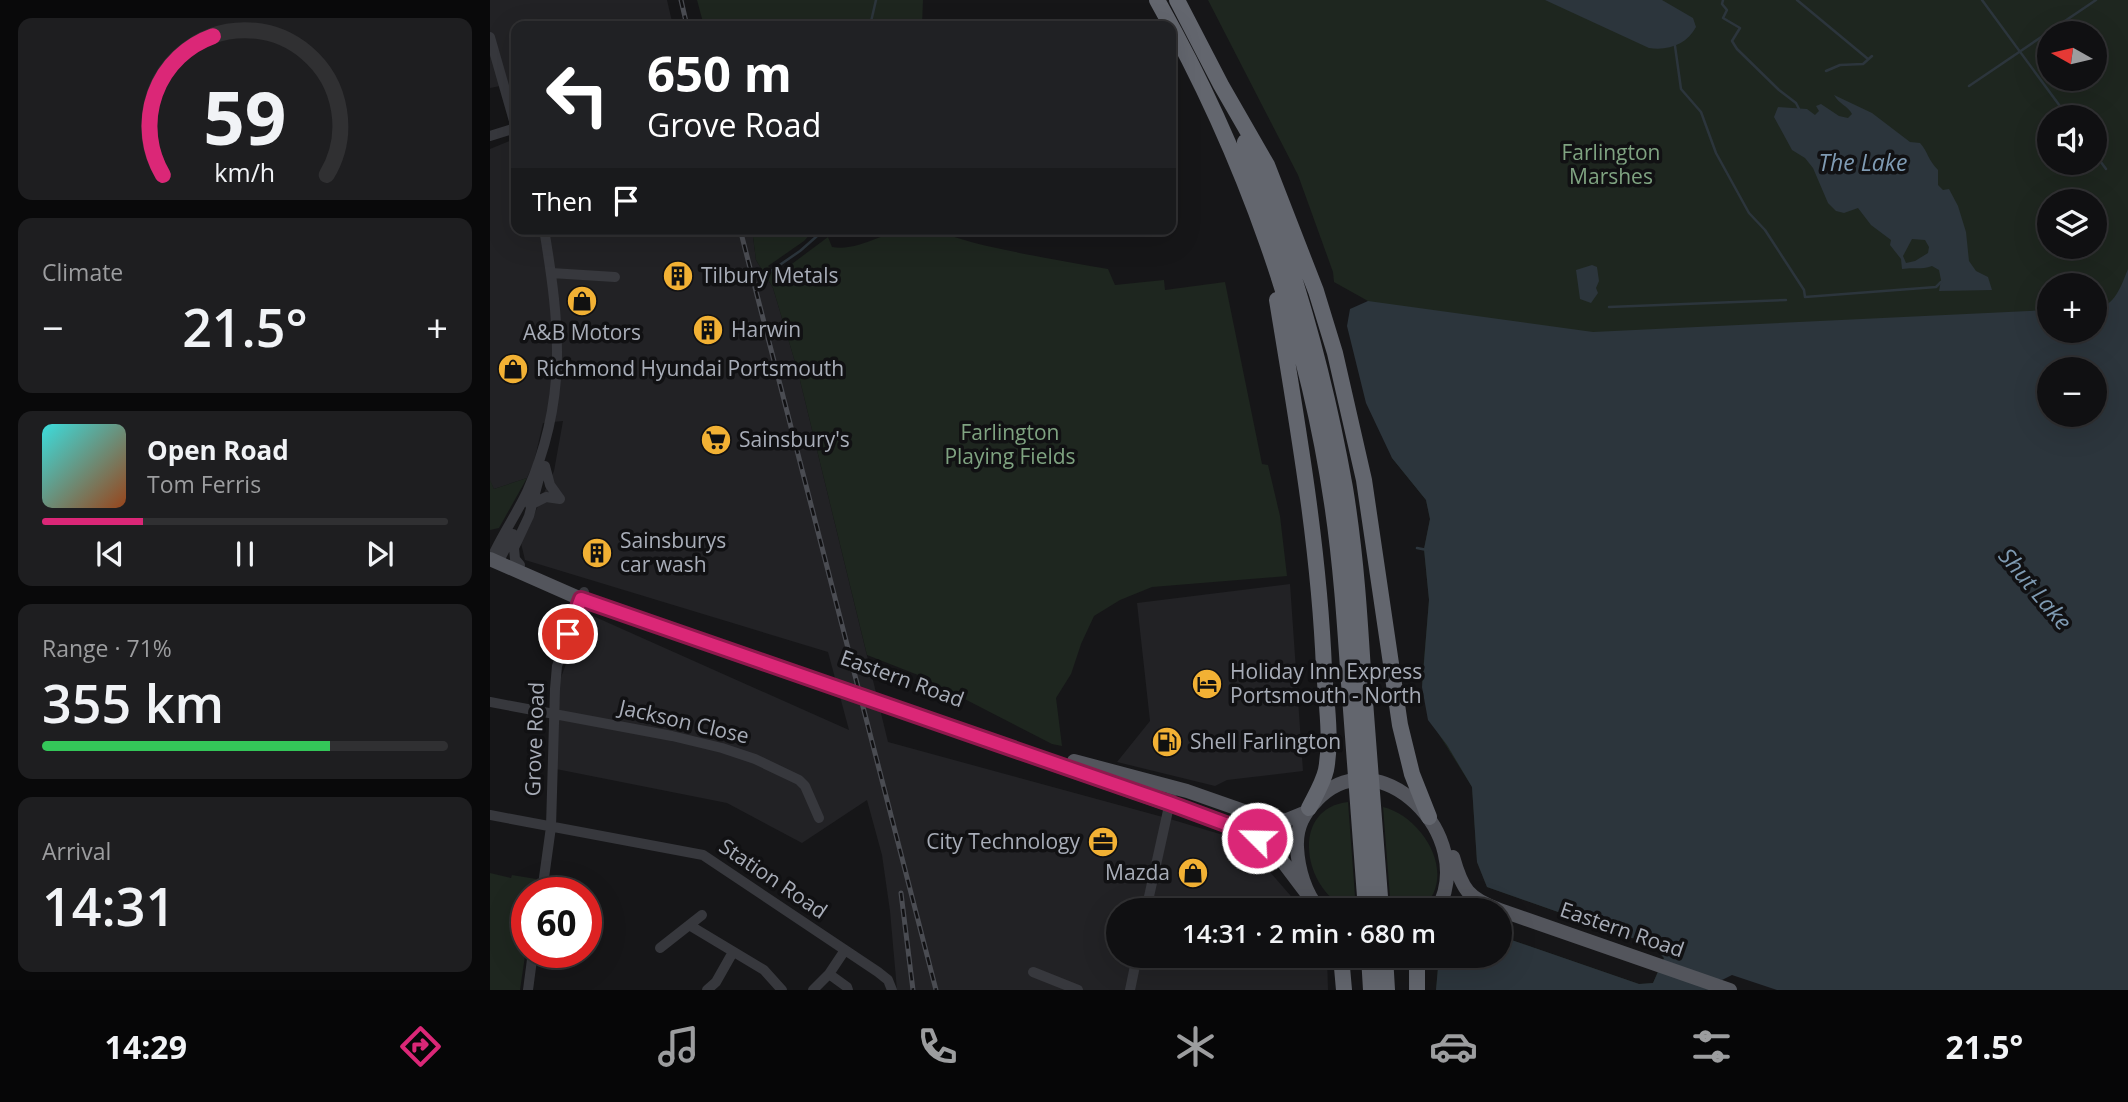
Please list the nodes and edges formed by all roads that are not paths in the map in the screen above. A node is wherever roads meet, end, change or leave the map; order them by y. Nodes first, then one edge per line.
1 (1157, 0) edge
2 (1177, 0) edge
3 (1168, 21) edge
4 (490, 37) edge
5 (1176, 37) edge
6 (1221, 85) junction
7 (511, 110) edge
8 (511, 130) edge
9 (490, 136) edge
10 (545, 235) edge
11 (1268, 247) junction
12 (551, 273) junction
13 (615, 277) dead end
14 (547, 440) junction
15 (546, 453) junction
16 (532, 495) junction
17 (494, 556) edge
18 (520, 565) junction
19 (582, 596) junction
20 (866, 693) junction
21 (490, 702) edge
22 (554, 714) junction
23 (1362, 756) junction
24 (1173, 788) junction
25 (1169, 803) junction
26 (1306, 811) junction
27 (490, 816) edge
28 (1429, 817) junction
29 (819, 818) dead end
30 (551, 827) junction
31 (1440, 835) junction
32 (543, 877) edge
33 (1308, 895) junction
34 (1149, 898) edge
35 (1310, 898) edge
36 (1366, 898) edge
37 (1380, 898) edge
38 (1442, 898) edge
39 (1475, 898) edge
40 (702, 915) dead end
41 (1512, 915) edge
42 (1512, 923) edge
43 (689, 925) junction
44 (660, 948) dead end
45 (845, 950) junction
46 (733, 952) junction
47 (1617, 955) junction
48 (531, 968) edge
49 (1134, 968) edge
50 (1342, 968) edge
51 (1417, 968) edge
52 (1033, 972) dead end
53 (829, 974) junction
54 (528, 990) edge
55 (707, 990) edge
56 (782, 990) edge
57 (813, 990) edge
58 (848, 990) edge
59 (892, 990) edge
60 (1078, 990) edge
61 (1129, 990) edge
62 (1344, 990) edge
63 (1418, 990) edge
64 (1706, 990) edge
65 (1730, 990) edge

1 - 3 highway
2 - 6 highway
4 - 7 street
5 - 11 highway
6 - 23 highway
6 - 28 highway
8 - 9 street
10 - 12 street
11 - 23 highway
11 - 26 highway
12 - 13 street
12 - 14 street
14 - 15 street
14 - 16 street
15 - 16 street
15 - 16 street
16 - 17 street
16 - 18 street
17 - 18 main road, Eastern Road
17 - 19 main road, Eastern Road
18 - 19 main road, Eastern Road
19 - 20 main road, Eastern Road
19 - 22 street, Grove Road
20 - 24 main road, Eastern Road
20 - 25 main road, Eastern Road
21 - 22 street, Jackson Close
22 - 29 street, Jackson Close
22 - 30 street, Grove Road
23 - 36 highway
23 - 37 highway
24 - 25 street
24 - 26 main road, Eastern Road
25 - 33 main road, Eastern Road
25 - 34 street
26 - 28 main road
26 - 33 main road
27 - 30 street, Station Road
28 - 31 main road
30 - 32 street, Grove Road
30 - 45 street, Station Road
31 - 38 main road
31 - 39 main road, Eastern Road
33 - 35 main road, Eastern Road
40 - 43 street
41 - 47 main road, Eastern Road
42 - 47 main road, Eastern Road
43 - 44 street
43 - 46 street
45 - 53 street
45 - 59 street, Station Road
46 - 55 street
46 - 56 street
47 - 64 main road, Eastern Road
47 - 65 main road, Eastern Road
48 - 54 street
49 - 61 street
50 - 62 highway
51 - 63 highway
52 - 60 street
53 - 57 street
53 - 58 street

